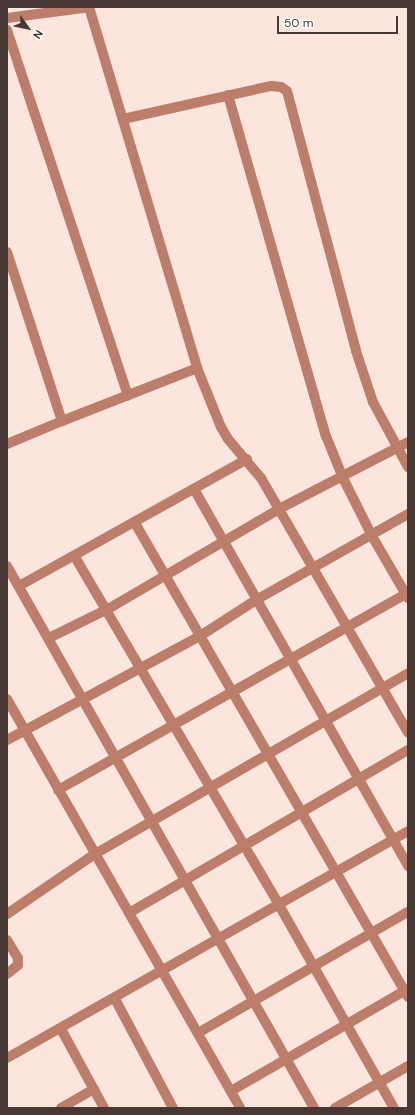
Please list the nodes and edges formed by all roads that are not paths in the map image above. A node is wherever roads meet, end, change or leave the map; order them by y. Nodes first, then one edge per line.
1 (90, 7) edge
2 (7, 18) edge
3 (7, 30) edge
4 (228, 95) junction
5 (123, 119) junction
6 (7, 252) edge
7 (197, 368) junction
8 (128, 395) junction
9 (62, 421) junction
10 (408, 442) edge
11 (7, 444) edge
12 (397, 449) junction
13 (247, 459) junction
14 (408, 467) edge
15 (343, 478) junction
16 (194, 490) junction
17 (278, 509) junction
18 (408, 514) edge
19 (135, 524) junction
20 (372, 536) junction
21 (224, 539) junction
22 (75, 557) junction
23 (7, 566) edge
24 (313, 568) junction
25 (165, 574) junction
26 (19, 586) junction
27 (407, 595) edge
28 (256, 600) junction
29 (108, 609) junction
30 (348, 628) junction
31 (200, 636) junction
32 (49, 638) junction
33 (291, 660) junction
34 (141, 666) junction
35 (408, 673) edge
36 (382, 688) junction
37 (233, 693) junction
38 (83, 698) junction
39 (7, 699) edge
40 (325, 721) junction
41 (174, 726) junction
42 (25, 730) junction
43 (408, 733) edge
44 (7, 740) edge
45 (408, 750) edge
46 (268, 754) junction
47 (116, 758) junction
48 (358, 779) junction
49 (210, 787) junction
50 (58, 790) junction
51 (302, 812) junction
52 (152, 821) junction
53 (408, 831) edge
54 (393, 840) junction
55 (244, 846) junction
56 (95, 854) junction
57 (408, 866) edge
58 (336, 872) junction
59 (185, 880) junction
60 (279, 905) junction
61 (408, 912) edge
62 (129, 913) junction
63 (7, 914) edge
64 (371, 933) junction
65 (7, 940) edge
66 (219, 940) junction
67 (314, 966) junction
68 (164, 971) junction
69 (7, 974) edge
70 (407, 992) edge
71 (115, 999) junction
72 (253, 1001) junction
73 (347, 1025) junction
74 (61, 1029) junction
75 (198, 1033) junction
76 (7, 1058) edge
77 (287, 1059) junction
78 (408, 1066) edge
79 (379, 1082) junction
80 (94, 1089) junction
81 (231, 1092) junction
82 (61, 1108) edge
83 (104, 1108) edge
84 (173, 1108) edge
85 (240, 1108) edge
86 (314, 1108) edge
87 (335, 1108) edge
88 (394, 1108) edge

1 - 2 street
1 - 5 street
3 - 8 street
4 - 5 street
4 - 12 street
4 - 15 street
5 - 7 street
6 - 9 street
7 - 8 street
7 - 13 street
8 - 9 street
9 - 11 street
10 - 12 street
12 - 14 street
12 - 15 street
13 - 16 street
13 - 17 street
15 - 17 street
15 - 20 street
16 - 19 street
16 - 21 street
17 - 21 street
17 - 24 street
18 - 20 street
19 - 22 street
19 - 25 street
20 - 24 street
20 - 27 street
21 - 25 street
21 - 28 street
22 - 26 street
22 - 29 street
23 - 26 street
24 - 28 street
24 - 30 street
25 - 29 street
25 - 31 street
26 - 32 street
27 - 30 street
28 - 31 street
28 - 33 street
29 - 32 street
29 - 34 street
30 - 33 street
30 - 36 street
31 - 34 street
31 - 37 street
32 - 38 street
33 - 37 street
33 - 40 street
34 - 38 street
34 - 41 street
35 - 36 street
36 - 40 street
36 - 43 street
37 - 41 street
37 - 46 street
38 - 42 street
38 - 47 street
39 - 42 street
40 - 46 street
40 - 48 street
41 - 47 street
41 - 49 street
42 - 44 street
42 - 50 street
45 - 48 street
46 - 49 street
46 - 51 street
47 - 50 street
47 - 52 street
48 - 51 street
48 - 54 street
49 - 52 street
49 - 55 street
50 - 56 street
51 - 55 street
51 - 58 street
52 - 56 street
52 - 59 street
53 - 54 street
54 - 57 street
54 - 58 street
55 - 59 street
55 - 60 street
56 - 62 street
56 - 63 street
58 - 60 street
58 - 64 street
59 - 62 street
59 - 66 street
60 - 66 street
60 - 67 street
61 - 64 street
62 - 68 street
64 - 67 street
64 - 70 street
65 - 69 street
66 - 68 street
66 - 72 street
67 - 72 street
67 - 73 street
68 - 71 street
68 - 75 street
70 - 73 street
71 - 74 street
71 - 84 street
72 - 75 street
72 - 77 street
73 - 77 street
73 - 79 street
74 - 76 street
74 - 80 street
75 - 81 street
77 - 81 street
77 - 86 street
78 - 79 street
79 - 87 street
79 - 88 street
80 - 82 street
80 - 83 street
81 - 85 street

